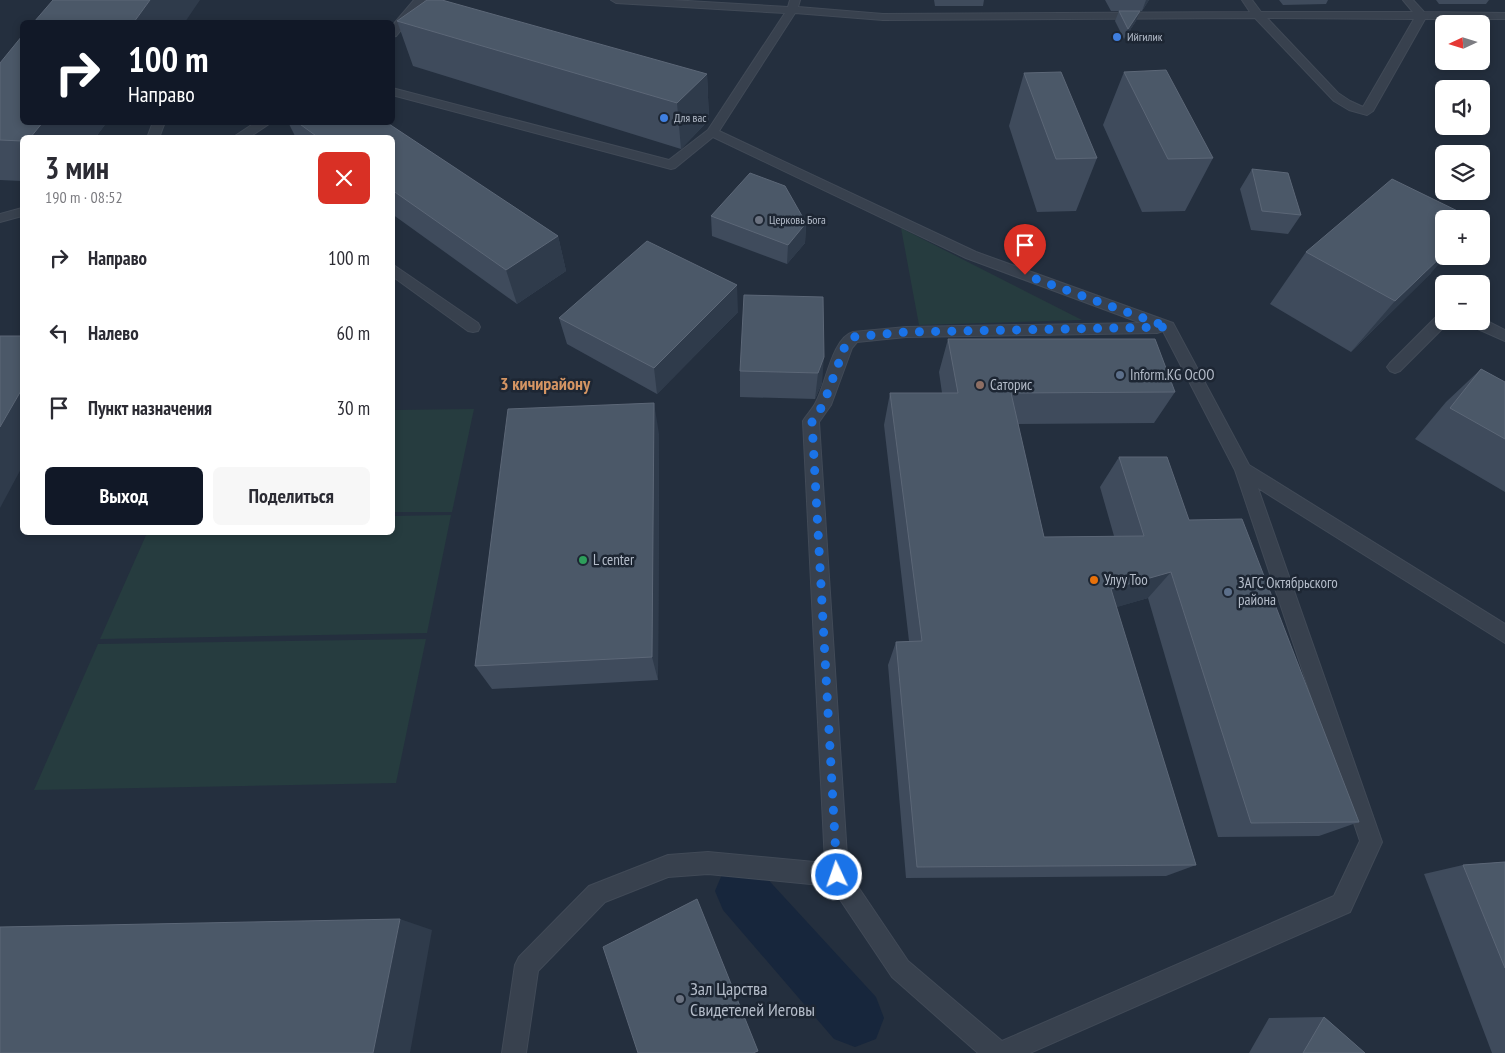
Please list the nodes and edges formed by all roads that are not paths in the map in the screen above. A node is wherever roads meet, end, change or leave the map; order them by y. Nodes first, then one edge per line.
1 (420, 0) edge
2 (616, 0) edge
3 (1247, 0) edge
4 (1408, 0) edge
5 (794, 5) edge
6 (1258, 15) junction
7 (1421, 16) junction
8 (1505, 16) edge
9 (395, 30) edge
10 (395, 92) edge
11 (261, 125) edge
12 (712, 132) junction
13 (243, 135) edge
14 (20, 213) edge
15 (0, 218) edge
16 (395, 271) edge
17 (473, 326) dead end
18 (1168, 327) junction
19 (1435, 327) edge
20 (1490, 329) edge
21 (1505, 336) edge
22 (1395, 367) dead end
23 (1242, 470) junction
24 (1505, 634) edge
25 (837, 875) junction
26 (514, 1053) edge
27 (997, 1053) edge
28 (1002, 1053) edge

1 - 9 lane
2 - 5 lane
3 - 6 lane
4 - 7 lane
5 - 6 lane
5 - 12 lane
6 - 7 lane
6 - 7 lane
7 - 8 lane
10 - 12 lane
11 - 13 lane
12 - 18 lane
14 - 15 lane
16 - 17 lane
18 - 23 lane
18 - 25 lane
19 - 22 lane
20 - 21 lane
23 - 24 lane
23 - 28 lane
25 - 26 lane
25 - 27 lane

